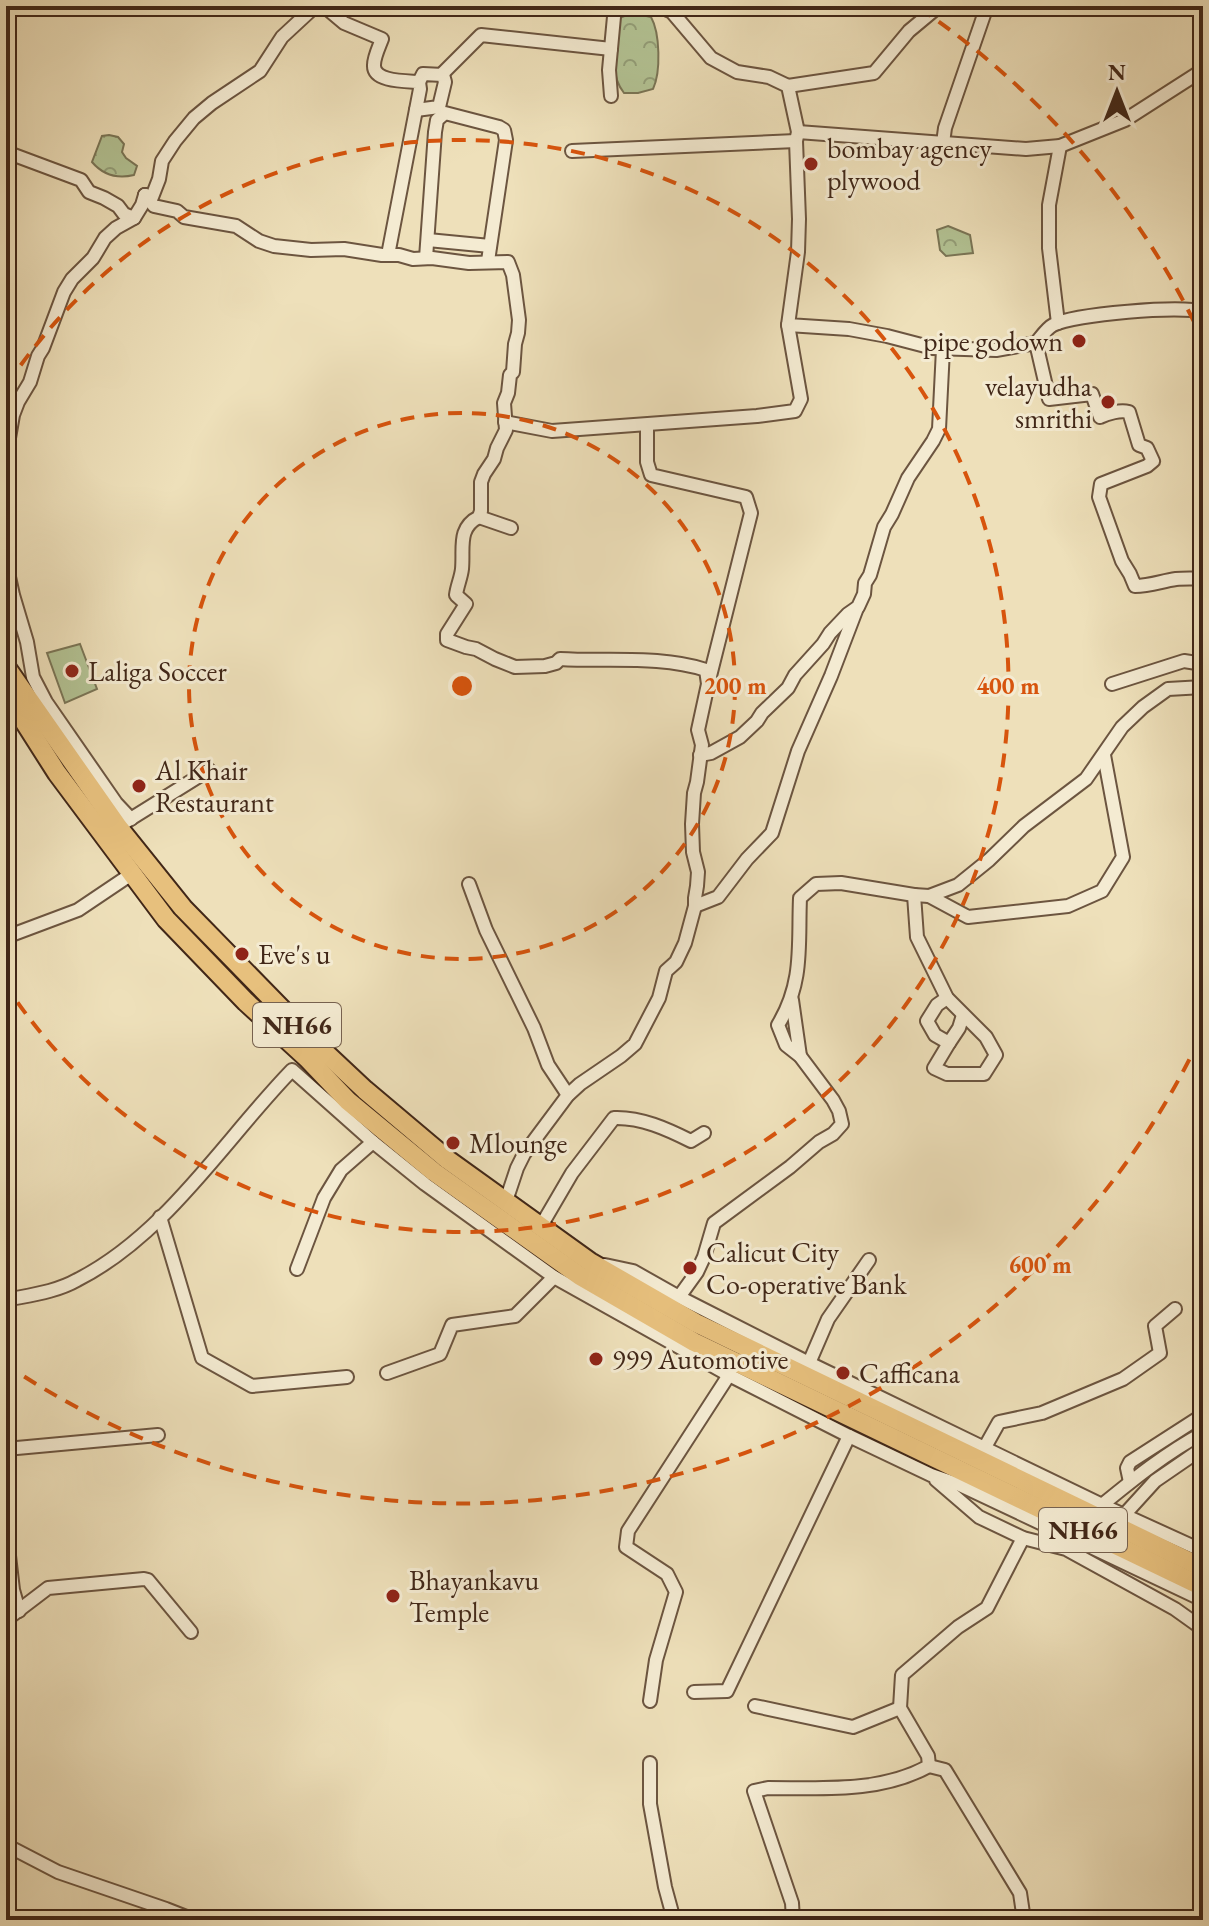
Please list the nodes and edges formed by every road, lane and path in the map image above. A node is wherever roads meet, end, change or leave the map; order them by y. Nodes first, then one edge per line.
1 (615, 6) edge
2 (658, 6) edge
3 (939, 6) edge
4 (987, 6) edge
5 (325, 7) edge
6 (305, 8) edge
7 (611, 49) junction
8 (1203, 70) edge
9 (441, 75) junction
10 (419, 82) junction
11 (788, 86) junction
12 (611, 96) dead end
13 (416, 110) junction
14 (797, 137) junction
15 (943, 143) junction
16 (1060, 146) junction
17 (572, 151) dead end
18 (6, 152) edge
19 (145, 195) junction
20 (134, 218) junction
21 (428, 240) junction
22 (490, 246) junction
23 (388, 255) junction
24 (426, 258) junction
25 (488, 261) junction
26 (1203, 312) edge
27 (1058, 323) junction
28 (788, 325) junction
29 (1036, 343) junction
30 (943, 349) junction
31 (505, 422) junction
32 (647, 425) junction
33 (6, 455) edge
34 (479, 517) junction
35 (6, 524) edge
36 (511, 528) dead end
37 (1203, 578) edge
38 (858, 607) junction
39 (1203, 664) edge
40 (6, 667) edge
41 (708, 684) junction
42 (1112, 684) dead end
43 (1203, 687) edge
44 (6, 693) edge
45 (700, 755) junction
46 (1104, 755) junction
47 (209, 770) dead end
48 (124, 823) junction
49 (133, 873) junction
50 (469, 884) dead end
51 (914, 895) junction
52 (929, 896) junction
53 (695, 906) junction
54 (6, 937) edge
55 (947, 998) junction
56 (963, 1015) junction
57 (949, 1043) junction
58 (568, 1095) junction
59 (704, 1133) dead end
60 (373, 1142) junction
61 (506, 1201) junction
62 (160, 1217) junction
63 (541, 1226) junction
64 (869, 1260) dead end
65 (590, 1262) junction
66 (297, 1269) dead end
67 (554, 1277) junction
68 (679, 1297) junction
69 (6, 1300) edge
70 (1175, 1309) dead end
71 (809, 1363) junction
72 (387, 1373) dead end
73 (729, 1375) junction
74 (347, 1377) dead end
75 (1203, 1415) edge
76 (1203, 1433) edge
77 (158, 1435) dead end
78 (849, 1436) junction
79 (1203, 1448) edge
80 (6, 1449) edge
81 (973, 1459) junction
82 (931, 1475) junction
83 (1130, 1482) junction
84 (1102, 1505) junction
85 (1125, 1514) junction
86 (6, 1530) edge
87 (1023, 1538) junction
88 (1203, 1551) edge
89 (1203, 1568) edge
90 (1203, 1587) edge
91 (1203, 1600) edge
92 (19, 1611) junction
93 (6, 1620) edge
94 (1203, 1629) edge
95 (191, 1632) dead end
96 (694, 1692) dead end
97 (650, 1701) dead end
98 (755, 1706) dead end
99 (900, 1708) junction
100 (650, 1763) dead end
101 (929, 1766) junction
102 (6, 1845) edge
103 (194, 1920) edge
104 (674, 1920) edge
105 (793, 1920) edge
106 (1024, 1920) edge

1 - 7 street
2 - 11 street
3 - 11 street
4 - 15 street
5 - 6 street
5 - 10 street
6 - 19 street
7 - 9 street
7 - 12 street
8 - 16 street
9 - 10 street
9 - 13 street
10 - 13 street
11 - 14 street
13 - 23 street
14 - 15 street
14 - 17 street
14 - 28 street
15 - 16 street
16 - 27 street
18 - 20 street
19 - 20 street
19 - 23 street
20 - 33 street
21 - 22 street
21 - 22 street
21 - 24 street
22 - 25 street
23 - 24 street
24 - 25 street
25 - 31 street
26 - 27 street
27 - 29 street
28 - 30 street
28 - 32 street
29 - 30 street
29 - 37 street
30 - 38 street
31 - 32 street
31 - 34 street
32 - 41 street
34 - 36 street
34 - 41 street
35 - 48 street
38 - 45 street
38 - 53 street
39 - 42 street
40 - 48 highway, NH66
41 - 45 street
43 - 46 street
44 - 49 highway, NH66
45 - 53 street
46 - 52 street
46 - 52 street
47 - 48 street
48 - 61 highway, NH66
49 - 54 street
49 - 81 highway, NH66
50 - 58 street
51 - 52 street
51 - 55 street
51 - 68 street
53 - 58 street
55 - 56 street
55 - 57 street
56 - 57 street
56 - 57 street
58 - 61 street
59 - 63 street
60 - 62 street
60 - 66 street
60 - 67 street
61 - 63 highway, NH66
62 - 69 street
62 - 74 street
63 - 65 highway, NH66
64 - 71 street
65 - 68 street
65 - 81 highway, NH66
67 - 72 street
67 - 73 street
68 - 71 street
70 - 81 street
71 - 81 street
73 - 78 street
73 - 97 street
75 - 83 street
76 - 83 street
77 - 80 street
78 - 82 street
78 - 96 street
79 - 85 street
81 - 84 street
81 - 89 highway, NH66
81 - 90 highway, NH66
82 - 87 street
82 - 91 street
83 - 84 street
84 - 85 street
85 - 88 street
86 - 92 street
87 - 94 street
87 - 99 street
92 - 93 street
92 - 95 street
98 - 99 street
99 - 101 street
100 - 104 street
101 - 105 street
101 - 106 street
102 - 103 street

